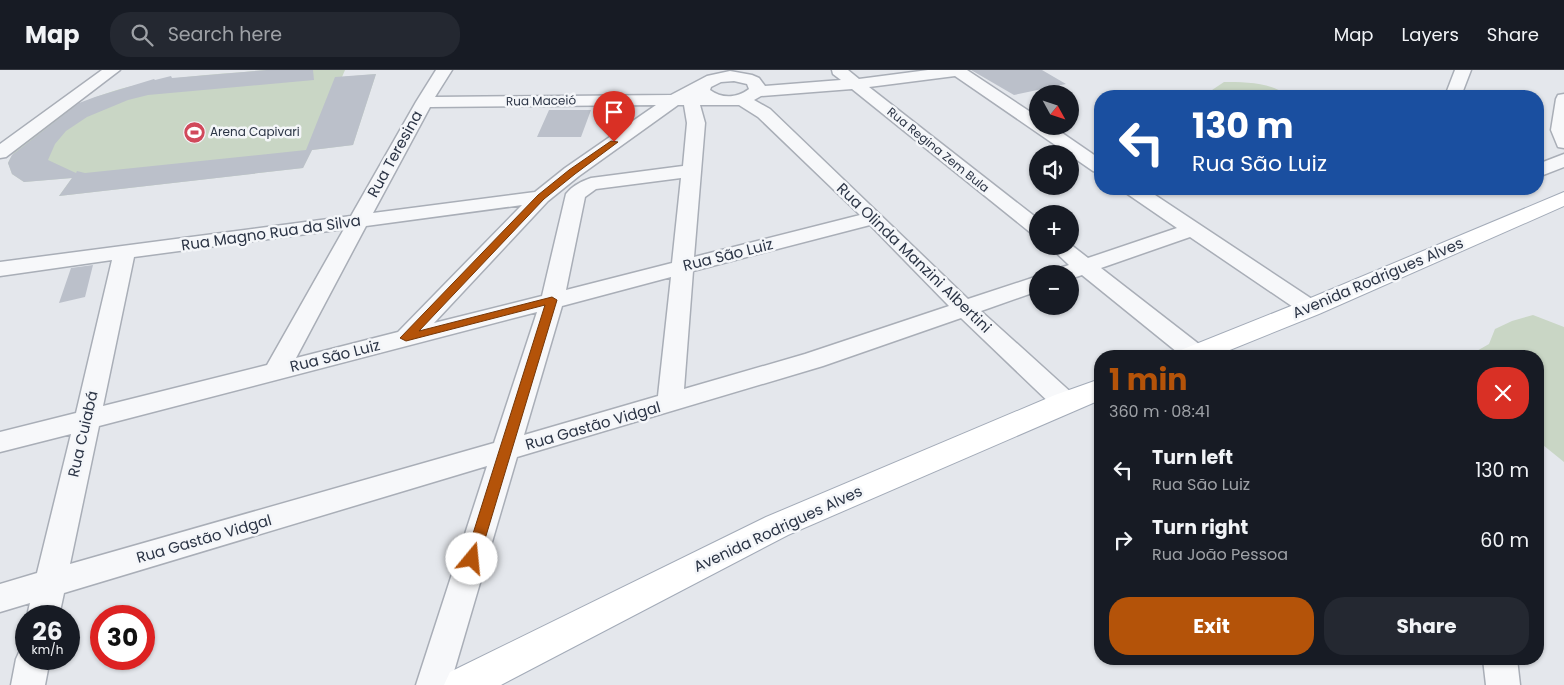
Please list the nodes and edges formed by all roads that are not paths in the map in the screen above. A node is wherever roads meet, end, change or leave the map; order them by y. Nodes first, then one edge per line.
1 (113, 70) edge
2 (444, 70) edge
3 (1463, 70) edge
4 (957, 71) edge
5 (812, 72) edge
6 (848, 75) edge
7 (746, 78) junction
8 (704, 88) edge
9 (1455, 90) edge
10 (752, 94) junction
11 (1564, 100) edge
12 (424, 102) junction
13 (1029, 119) edge
14 (1052, 135) edge
15 (1564, 142) edge
16 (0, 153) edge
17 (1564, 160) edge
18 (1094, 163) edge
19 (1544, 168) edge
20 (691, 171) junction
21 (1142, 195) edge
22 (541, 197) junction
23 (1564, 198) edge
24 (874, 218) junction
25 (358, 222) junction
26 (1029, 222) edge
27 (1193, 229) junction
28 (125, 252) junction
29 (682, 267) junction
30 (1079, 268) edge
31 (0, 269) edge
32 (1079, 274) edge
33 (1029, 286) edge
34 (552, 300) junction
35 (964, 308) junction
36 (1310, 308) junction
37 (406, 338) junction
38 (1186, 350) edge
39 (1205, 350) edge
40 (276, 371) junction
41 (1094, 392) edge
42 (1065, 402) junction
43 (670, 403) junction
44 (86, 420) junction
45 (0, 442) edge
46 (505, 451) junction
47 (49, 585) junction
48 (0, 598) edge
49 (44, 605) edge
50 (1501, 665) edge
51 (31, 670) edge
52 (28, 685) edge
53 (433, 685) edge
54 (463, 685) edge
55 (1503, 685) edge

1 - 16 street
2 - 12 street, Rua Teresina
3 - 9 street
4 - 6 street
4 - 13 street
5 - 6 street
5 - 7 street
6 - 10 street
6 - 26 street, Rua Regina Zem Bula
7 - 8 street
7 - 10 street
8 - 10 street
8 - 12 street, Rua Maceió
8 - 20 street
8 - 22 street
10 - 24 street, Rua Olinda Manzini Albertini
11 - 15 street
12 - 25 street, Rua Teresina
14 - 18 street
17 - 19 street
20 - 29 street
20 - 34 street
21 - 27 street
22 - 25 street, Rua Magno Rua da Silva
22 - 37 street
23 - 36 main road, Avenida Rodrigues Alves
24 - 29 street, Rua São Luiz
24 - 35 street, Rua Olinda Manzini Albertini
25 - 28 street, Rua Magno Rua da Silva
25 - 40 street, Rua Teresina
27 - 30 street
27 - 36 street
28 - 31 street, Rua Magno Rua da Silva
28 - 44 street, Rua Cuiabá
29 - 34 street, Rua São Luiz
29 - 43 street
32 - 38 street
33 - 35 street, Rua Gastão Vidgal
34 - 37 street, Rua São Luiz
34 - 46 street
35 - 42 street, Rua Olinda Manzini Albertini
35 - 43 street, Rua Gastão Vidgal
36 - 39 main road, Avenida Rodrigues Alves
37 - 40 street, Rua São Luiz
40 - 44 street, Rua São Luiz
41 - 42 main road, Avenida Rodrigues Alves
42 - 54 main road, Avenida Rodrigues Alves
43 - 46 street, Rua Gastão Vidgal
44 - 45 street, Rua São Luiz
44 - 47 street, Rua Cuiabá
46 - 47 street, Rua Gastão Vidgal
46 - 53 street
47 - 48 street, Rua Gastão Vidgal
47 - 49 street, Rua Cuiabá
50 - 55 street
51 - 52 street

